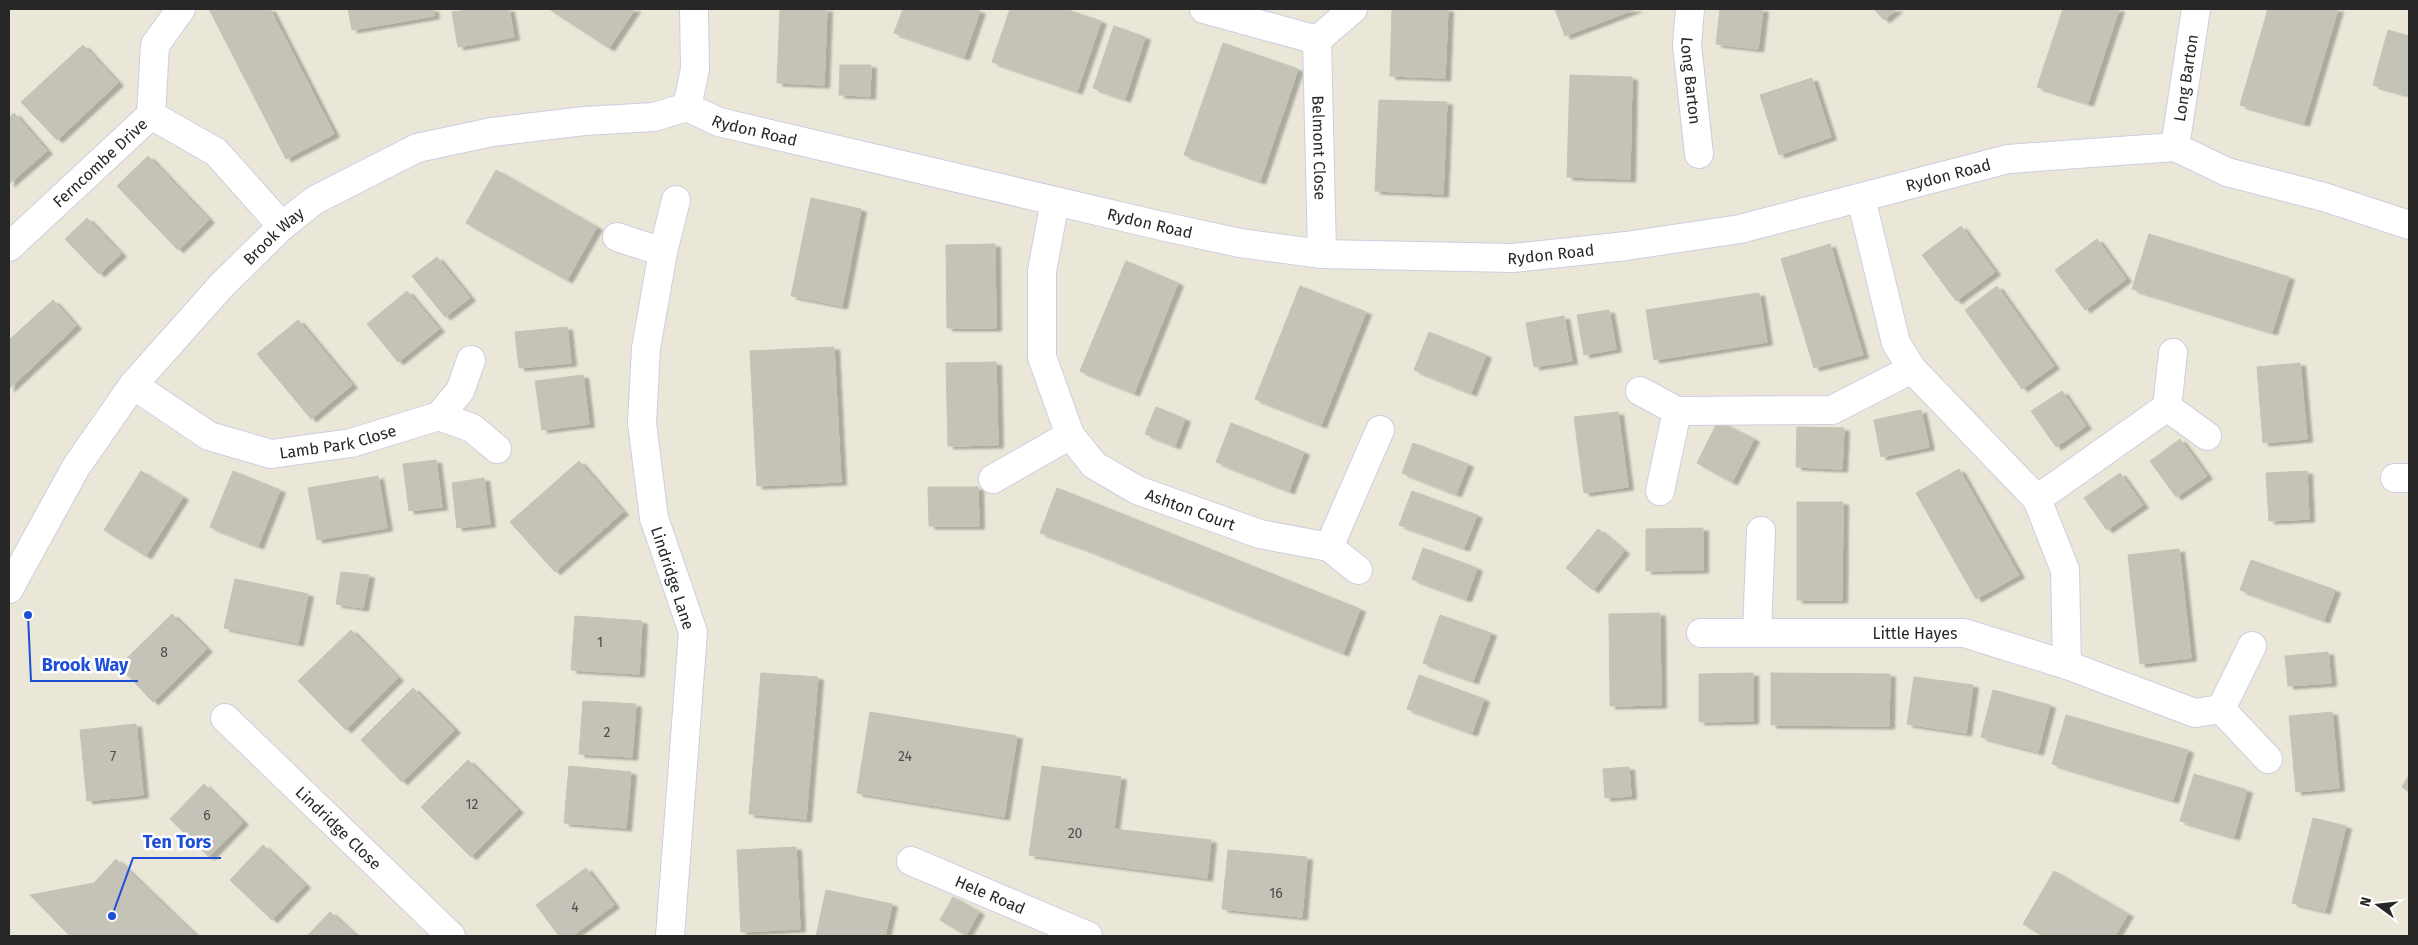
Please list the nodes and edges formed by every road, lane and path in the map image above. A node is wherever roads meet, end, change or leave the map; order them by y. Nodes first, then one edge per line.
1 (181, 9) edge
2 (694, 9) edge
3 (1204, 9) edge
4 (1353, 9) edge
5 (1690, 9) edge
6 (2196, 9) edge
7 (1317, 40) junction
8 (687, 107) junction
9 (151, 115) junction
10 (2175, 147) junction
11 (1699, 154) dead end
12 (1861, 198) junction
13 (676, 200) dead end
14 (1055, 200) junction
15 (2409, 225) edge
16 (282, 226) junction
17 (617, 237) dead end
18 (9, 246) edge
19 (664, 252) junction
20 (1322, 254) junction
21 (2173, 353) dead end
22 (472, 360) dead end
23 (1912, 369) junction
24 (132, 385) junction
25 (1640, 391) dead end
26 (2167, 407) junction
27 (1677, 411) junction
28 (439, 416) junction
29 (1380, 430) dead end
30 (1070, 435) junction
31 (2207, 436) dead end
32 (497, 449) dead end
33 (993, 479) dead end
34 (1660, 491) dead end
35 (2037, 499) junction
36 (1761, 532) dead end
37 (1329, 547) junction
38 (1358, 570) dead end
39 (9, 589) edge
40 (1757, 632) junction
41 (1701, 633) dead end
42 (2252, 646) dead end
43 (2067, 665) junction
44 (2221, 708) junction
45 (225, 718) dead end
46 (2268, 759) dead end
47 (911, 861) dead end
48 (1075, 934) edge
49 (450, 936) edge
50 (670, 936) edge

1 - 9 street
2 - 8 street
3 - 7 street
4 - 7 street
5 - 11 street, Long Barton
6 - 10 street, Long Barton
7 - 20 street, Belmont Close
8 - 14 street, Rydon Road
8 - 16 street, Brook Way
9 - 16 street, Ferncombe Drive
9 - 18 street, Ferncombe Drive
10 - 12 street, Rydon Road
10 - 15 street, Rydon Road
12 - 20 street, Rydon Road
12 - 23 street
13 - 19 street, Lindridge Lane
14 - 20 street, Rydon Road
14 - 30 street, Ashton Court
16 - 24 street, Brook Way
17 - 19 street
19 - 50 street, Lindridge Lane
21 - 26 street
22 - 28 street
23 - 27 street
23 - 35 street
24 - 28 street, Lamb Park Close
24 - 39 street, Brook Way
25 - 27 street
26 - 31 street
26 - 35 street
27 - 34 street
28 - 32 street
29 - 37 street
30 - 33 street
30 - 37 street, Ashton Court
35 - 43 street
36 - 40 street
37 - 38 street, Ashton Court
40 - 41 street, Little Hayes
40 - 43 street, Little Hayes
42 - 44 street
43 - 44 street, Little Hayes
44 - 46 street
45 - 49 street, Lindridge Close
47 - 48 street, Hele Road

